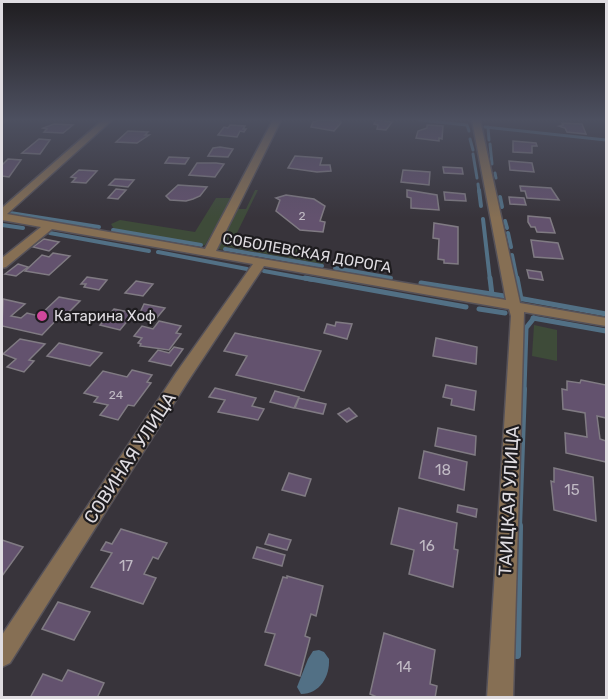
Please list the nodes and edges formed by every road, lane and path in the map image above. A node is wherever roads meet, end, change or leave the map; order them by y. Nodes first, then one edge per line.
1 (71, 153) edge
2 (260, 153) edge
3 (483, 153) edge
4 (2, 213) edge
5 (2, 217) edge
6 (49, 226) junction
7 (209, 253) junction
8 (261, 262) junction
9 (2, 264) edge
10 (514, 306) junction
11 (606, 322) edge
12 (2, 655) edge
13 (500, 698) edge

1 - 4 street
2 - 7 street
3 - 10 street, ТАИЦКАЯ УЛИЦА
5 - 6 street, СОБОЛЕВСКАЯ ДОРОГА
6 - 7 street, СОБОЛЕВСКАЯ ДОРОГА
6 - 9 street
7 - 8 street, СОБОЛЕВСКАЯ ДОРОГА
8 - 10 street, СОБОЛЕВСКАЯ ДОРОГА
8 - 12 street, СОВИНАЯ УЛИЦА
10 - 11 street, СОБОЛЕВСКАЯ ДОРОГА
10 - 13 street, ТАИЦКАЯ УЛИЦА

